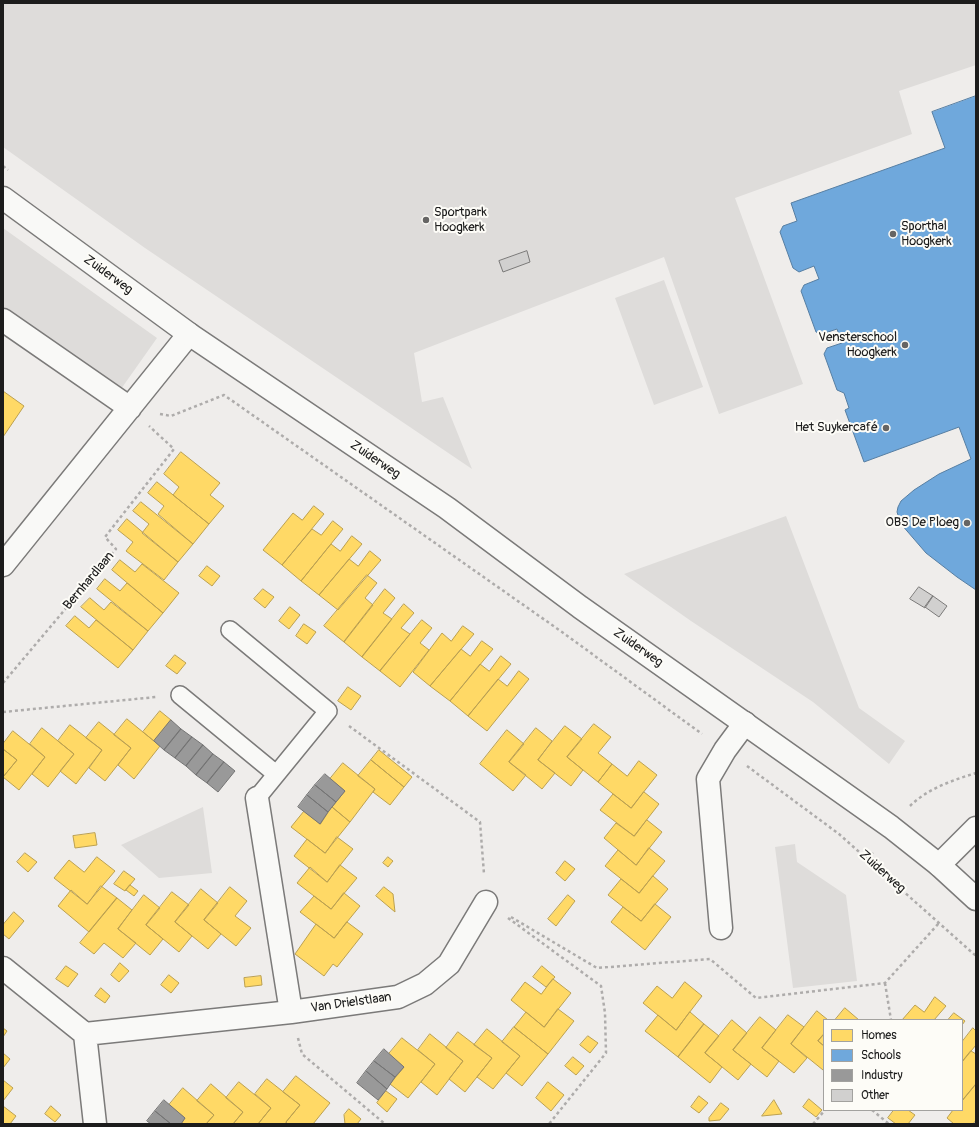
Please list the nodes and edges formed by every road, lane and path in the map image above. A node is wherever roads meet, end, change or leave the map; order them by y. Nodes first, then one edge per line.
1 (3, 198) edge
2 (3, 320) edge
3 (189, 334) junction
4 (130, 408) junction
5 (3, 565) edge
6 (230, 630) dead end
7 (3, 682) edge
8 (180, 695) joint
9 (328, 711) junction
10 (3, 712) edge
11 (745, 723) junction
12 (725, 750) junction
13 (276, 774) junction
14 (257, 798) joint
15 (976, 828) edge
16 (939, 865) junction
17 (976, 899) edge
18 (486, 902) junction
19 (939, 923) junction
20 (721, 928) dead end
21 (976, 956) edge
22 (3, 968) edge
23 (885, 983) junction
24 (291, 1012) junction
25 (891, 1019) edge
26 (85, 1034) junction
27 (824, 1111) edge
28 (873, 1111) edge
29 (95, 1124) edge
30 (386, 1124) edge
31 (549, 1124) edge
32 (813, 1124) edge
33 (889, 1124) edge

1 - 3 street, Zuiderweg
2 - 4 street
3 - 4 street
3 - 11 street, Zuiderweg
4 - 5 street
4 - 7 path, Bernhardlaan
4 - 12 path, Zuiderweg
6 - 9 lane
8 - 10 path
8 - 13 lane
9 - 13 lane
9 - 18 path
11 - 12 street
11 - 16 street, Zuiderweg
12 - 19 path, Zuiderweg
12 - 20 street
13 - 14 lane
14 - 24 street
15 - 16 street
16 - 17 street, Zuiderweg
18 - 23 path
18 - 24 street, Van Drielstlaan
18 - 31 path
19 - 21 path, Zuiderweg
19 - 23 path
22 - 26 street
23 - 25 path
24 - 26 street, Van Drielstlaan
24 - 30 path
26 - 29 street
27 - 32 path
28 - 33 path

